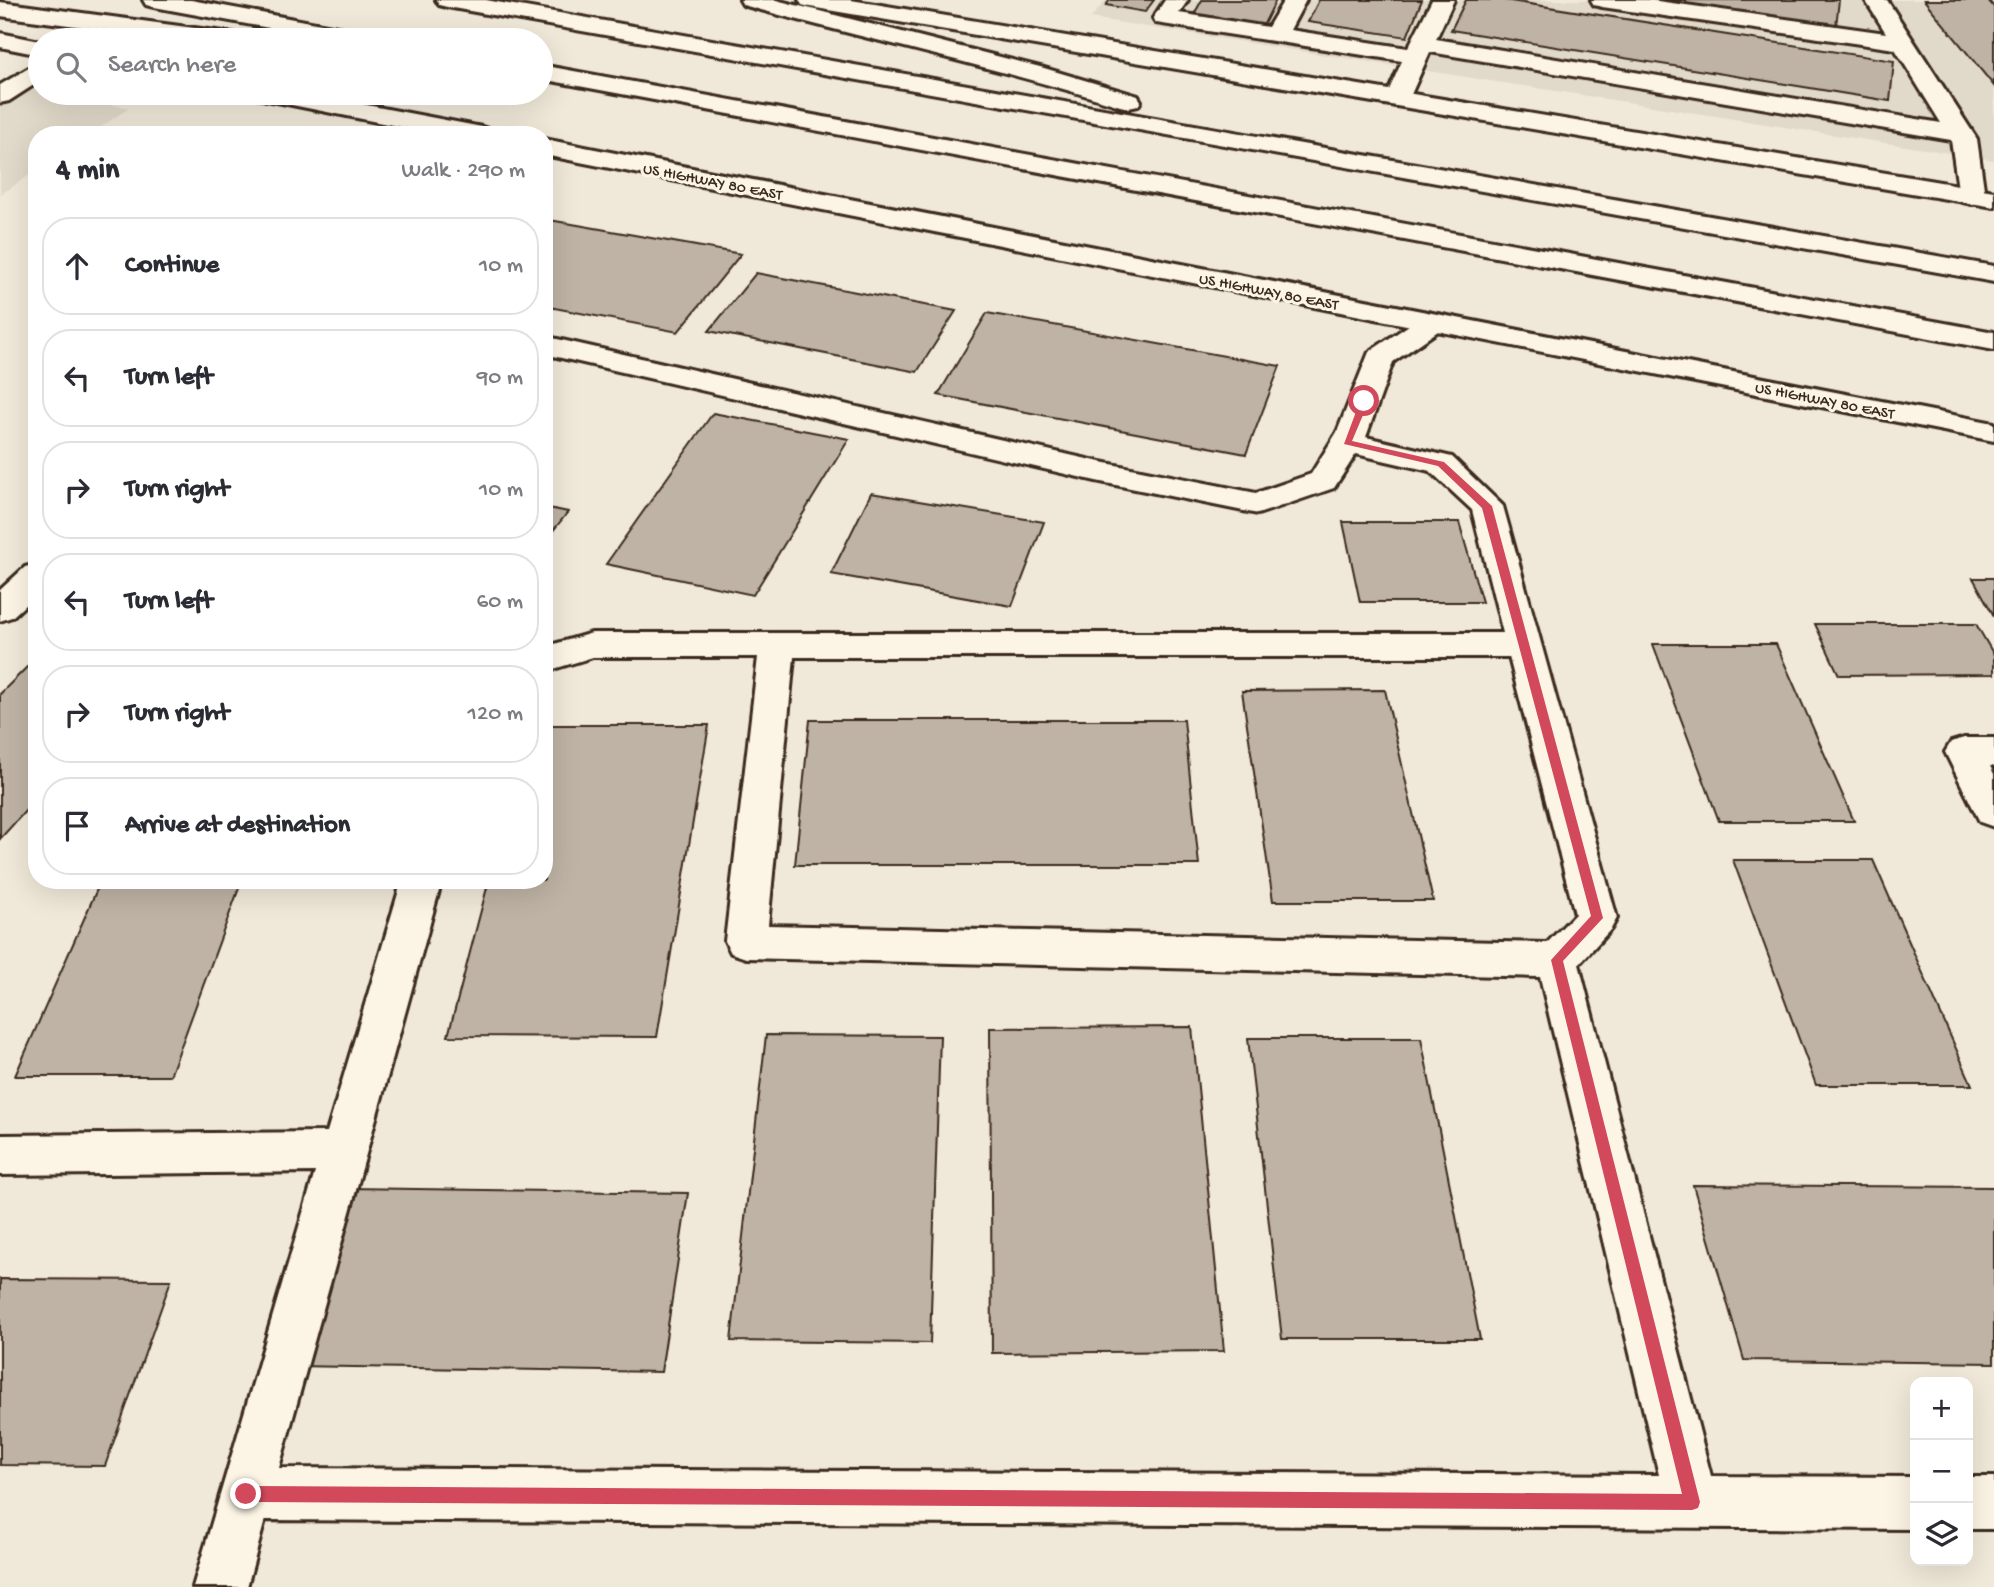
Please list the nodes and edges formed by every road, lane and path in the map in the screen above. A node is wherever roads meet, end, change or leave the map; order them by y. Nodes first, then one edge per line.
1 (154, 0) edge
2 (447, 0) edge
3 (751, 0) edge
4 (810, 0) edge
5 (1177, 0) edge
6 (1296, 0) edge
7 (1443, 0) edge
8 (1602, 0) edge
9 (1876, 0) edge
10 (0, 9) edge
11 (142, 28) edge
12 (305, 28) edge
13 (1276, 35) junction
14 (0, 40) edge
15 (1903, 43) junction
16 (28, 46) edge
17 (1419, 50) junction
18 (553, 74) edge
19 (28, 78) edge
20 (0, 96) edge
21 (1397, 99) junction
22 (328, 105) edge
23 (436, 126) edge
24 (1961, 134) junction
25 (1268, 145) junction
26 (553, 149) edge
27 (1983, 197) edge
28 (1994, 274) edge
29 (1431, 323) junction
30 (1994, 341) edge
31 (553, 347) edge
32 (1994, 432) edge
33 (1347, 442) junction
34 (28, 583) edge
35 (0, 609) edge
36 (777, 645) junction
37 (1524, 645) junction
38 (553, 657) edge
39 (1994, 752) edge
40 (1994, 812) edge
41 (419, 889) edge
42 (1557, 960) junction
43 (344, 1152) junction
44 (0, 1154) edge
45 (246, 1494) junction
46 (1692, 1502) junction
47 (1910, 1503) edge
48 (1973, 1503) edge
49 (1994, 1503) edge
50 (220, 1587) edge

1 - 12 main road
2 - 25 main road
3 - 25 main road
4 - 21 main road
5 - 13 main road
6 - 13 main road
7 - 17 main road
8 - 15 main road
9 - 15 main road
10 - 11 main road
13 - 17 main road
14 - 16 main road
15 - 24 main road
17 - 21 main road
17 - 24 main road
18 - 30 main road
19 - 20 main road
21 - 27 main road
22 - 23 main road
24 - 27 main road
25 - 28 main road
26 - 29 main road, US HIGHWAY 80 EAST
29 - 32 main road, US HIGHWAY 80 EAST
29 - 33 main road
31 - 33 main road
33 - 37 main road
34 - 35 main road
36 - 37 main road
36 - 38 main road
36 - 42 main road
37 - 42 main road
39 - 40 main road
41 - 43 main road
42 - 46 main road
43 - 44 main road
43 - 45 main road
45 - 46 main road
45 - 50 main road
46 - 47 main road
48 - 49 main road

